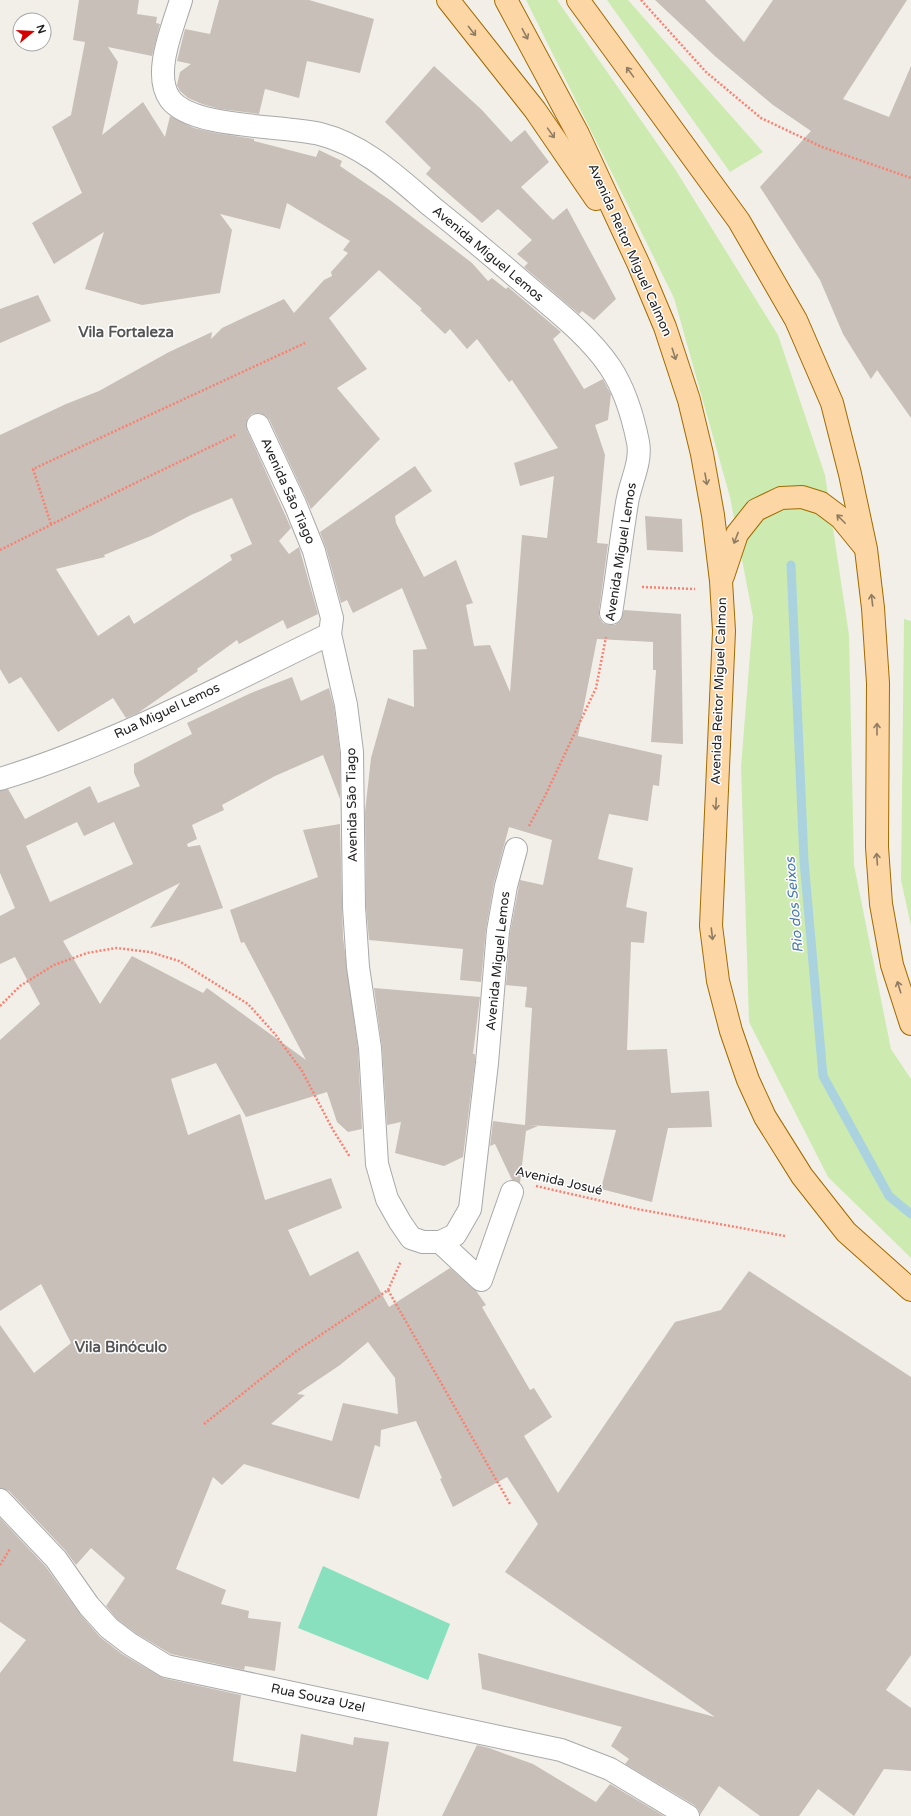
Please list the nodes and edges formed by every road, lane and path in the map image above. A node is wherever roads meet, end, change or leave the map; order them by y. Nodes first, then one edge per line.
1 (181, 0) edge
2 (448, 0) edge
3 (506, 0) edge
4 (578, 0) edge
5 (641, 0) edge
6 (911, 178) edge
7 (639, 265) junction
8 (305, 343) dead end
9 (258, 425) joint
10 (51, 524) junction
11 (866, 549) junction
12 (0, 550) edge
13 (616, 585) junction
14 (722, 586) junction
15 (611, 613) joint
16 (330, 634) junction
17 (0, 779) edge
18 (516, 849) joint
19 (0, 1006) edge
20 (911, 1024) edge
21 (353, 1161) dead end
22 (521, 1188) joint
23 (785, 1236) dead end
24 (440, 1242) junction
25 (911, 1290) edge
26 (204, 1424) dead end
27 (0, 1500) edge
28 (510, 1504) dead end
29 (688, 1816) edge

1 - 13 street, Avenida Miguel Lemos
2 -> 7 main road
3 -> 7 main road, Avenida Reitor Miguel Calmon
11 -> 4 main road
5 - 6 path
7 -> 14 main road, Avenida Reitor Miguel Calmon
8 - 10 path
9 - 10 path
9 - 16 street, Avenida São Tiago
10 - 12 path
11 -> 14 main road
20 -> 11 main road
13 - 14 path
13 - 15 street, Avenida Miguel Lemos
14 -> 25 main road, Avenida Reitor Miguel Calmon
15 - 18 path, Avenida Miguel Lemos
16 - 17 street, Rua Miguel Lemos
16 - 24 street, Avenida São Tiago
18 - 24 street, Avenida Miguel Lemos
19 - 21 path
22 - 23 path, Avenida Josué
22 - 24 street
26 - 28 path
27 - 29 street, Rua Souza Uzel

